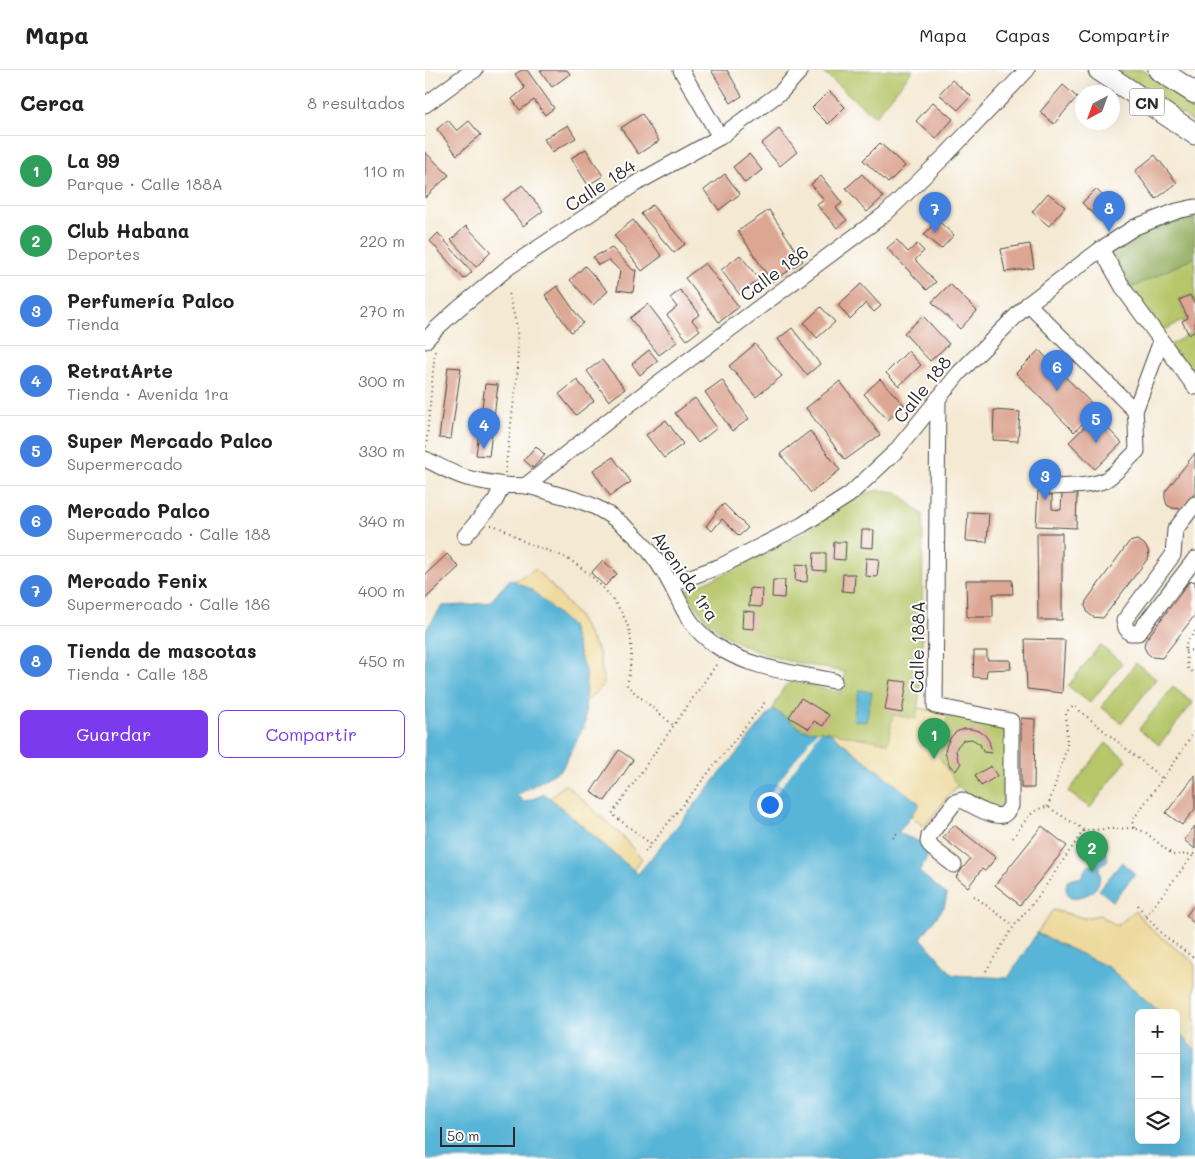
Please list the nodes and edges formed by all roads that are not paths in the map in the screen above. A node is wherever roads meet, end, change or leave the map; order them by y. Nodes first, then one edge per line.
1 (475, 70) edge
2 (681, 70) edge
3 (801, 70) edge
4 (1027, 70) edge
5 (1099, 70) edge
6 (1159, 70) edge
7 (1195, 93) edge
8 (425, 105) edge
9 (1195, 134) edge
10 (720, 138) junction
11 (1195, 206) edge
12 (1101, 249) junction
13 (1027, 304) junction
14 (1161, 340) junction
15 (425, 342) edge
16 (1195, 387) edge
17 (938, 398) junction
18 (1135, 411) junction
19 (425, 459) edge
20 (1052, 484) dead end
21 (503, 485) junction
22 (525, 486) junction
23 (1195, 504) edge
24 (465, 536) dead end
25 (1173, 555) junction
26 (1192, 563) edge
27 (671, 584) junction
28 (834, 681) dead end
29 (955, 865) dead end

1 - 8 street
2 - 10 street
3 - 10 street, Calle 184
4 - 22 street, Calle 186
5 - 9 highway, CN
6 - 7 highway, CN
10 - 15 street, Calle 184
11 - 12 street, Calle 188
12 - 13 street, Calle 188
12 - 14 street
13 - 17 street, Calle 188
13 - 18 street
14 - 16 street
14 - 18 street
17 - 27 street, Calle 188
17 - 29 street, Calle 188A
18 - 20 street
19 - 21 street, Avenida 1ra
21 - 22 street, Avenida 1ra
21 - 24 street
22 - 27 street, Avenida 1ra
23 - 25 street
25 - 26 street
25 - 26 street
27 - 28 street, Avenida 1ra

